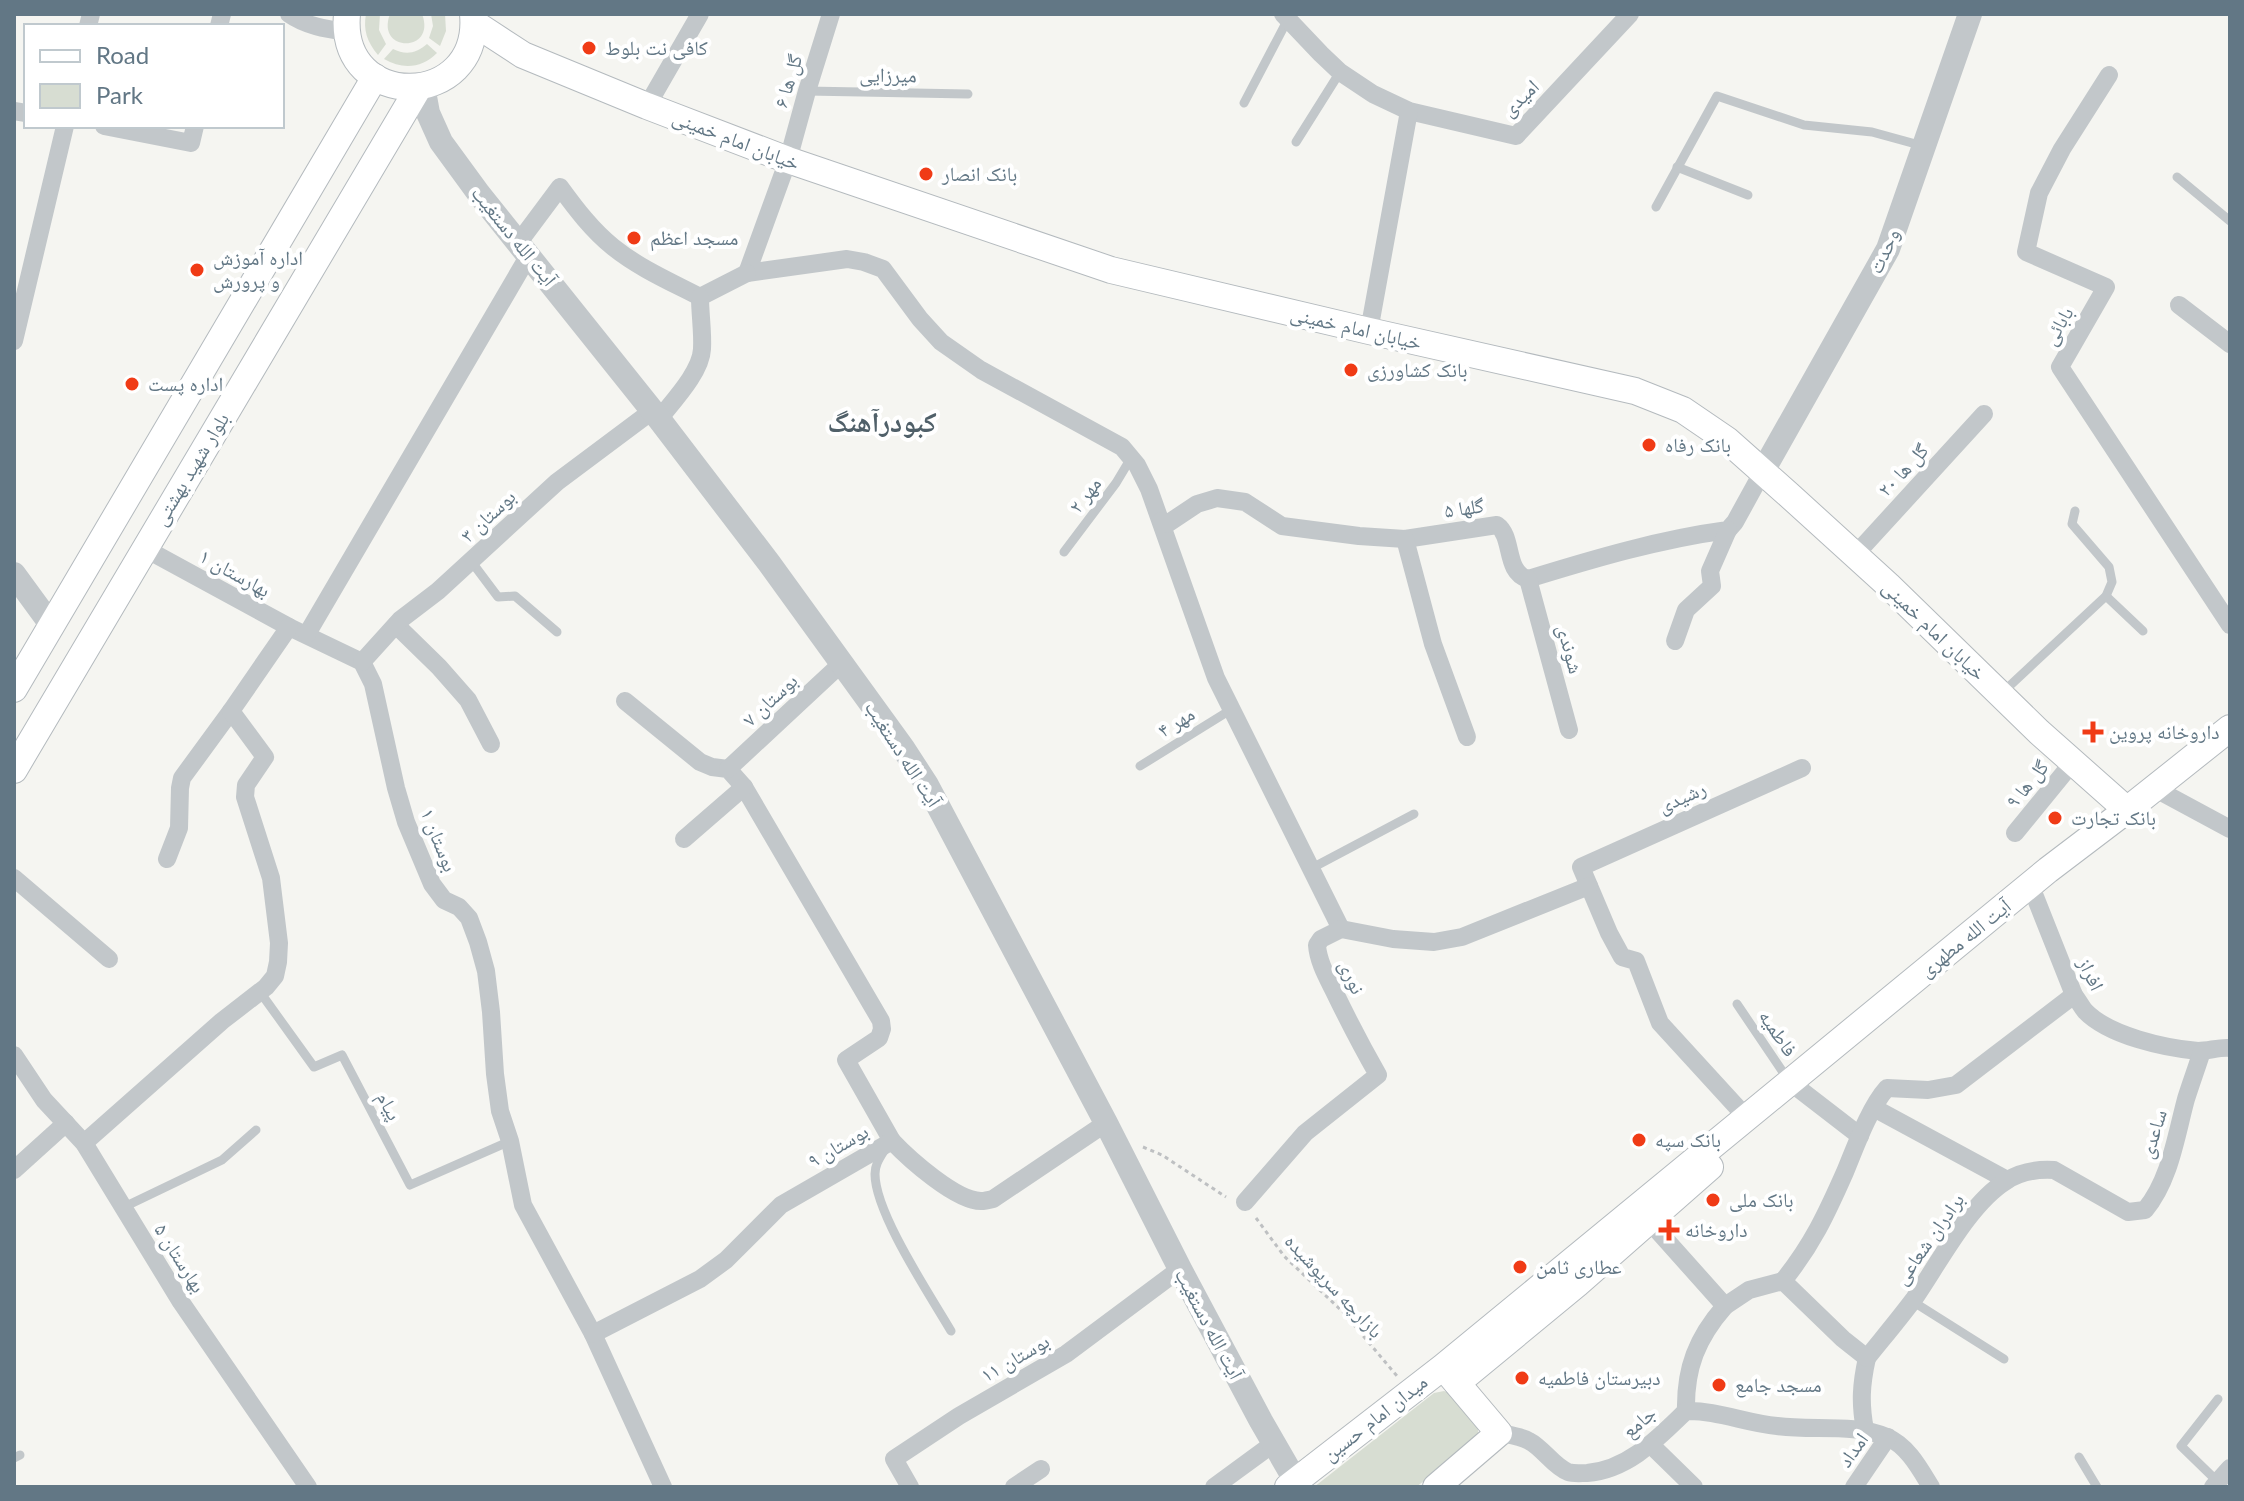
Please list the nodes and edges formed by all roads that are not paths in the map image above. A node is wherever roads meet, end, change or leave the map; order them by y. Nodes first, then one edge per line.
1 (289, 14) edge
2 (700, 14) edge
3 (1630, 14) edge
4 (1970, 14) edge
5 (826, 16) edge
6 (1286, 17) edge
7 (473, 18) edge
8 (346, 23) edge
9 (1340, 72) junction
10 (2109, 75) dead end
11 (375, 77) junction
12 (421, 86) junction
13 (807, 91) junction
14 (968, 94) dead end
15 (1244, 103) dead end
16 (647, 106) junction
17 (1409, 111) junction
18 (65, 128) edge
19 (114, 128) edge
20 (195, 128) edge
21 (1296, 142) dead end
22 (1923, 146) junction
23 (788, 160) junction
24 (1677, 167) junction
25 (2177, 177) dead end
26 (1748, 195) dead end
27 (1656, 207) dead end
28 (2230, 221) edge
29 (524, 249) junction
30 (747, 273) junction
31 (700, 297) junction
32 (2179, 305) dead end
33 (1369, 331) junction
34 (14, 341) edge
35 (2230, 344) edge
36 (195, 383) junction
37 (229, 404) junction
38 (1984, 414) dead end
39 (655, 415) junction
40 (1131, 458) junction
41 (1763, 471) junction
42 (2075, 511) dead end
43 (1161, 521) junction
44 (1728, 530) junction
45 (1405, 539) junction
46 (144, 548) junction
47 (1064, 552) dead end
48 (1855, 555) junction
49 (471, 561) junction
50 (14, 574) edge
51 (1528, 579) junction
52 (2106, 596) junction
53 (396, 625) junction
54 (2230, 625) edge
55 (52, 626) junction
56 (289, 627) junction
57 (2143, 631) dead end
58 (557, 632) dead end
59 (307, 634) junction
60 (1675, 641) dead end
61 (362, 662) junction
62 (842, 663) junction
63 (14, 689) edge
64 (2001, 695) junction
65 (625, 701) dead end
66 (1232, 709) junction
67 (231, 711) junction
68 (2230, 728) edge
69 (1569, 730) dead end
70 (1467, 737) dead end
71 (491, 744) dead end
72 (2230, 753) edge
73 (2073, 762) junction
74 (2186, 763) junction
75 (1140, 766) dead end
76 (1802, 768) dead end
77 (728, 769) junction
78 (14, 770) edge
79 (744, 787) junction
80 (2154, 788) junction
81 (2127, 810) junction
82 (1414, 814) dead end
83 (2230, 829) edge
84 (2015, 833) dead end
85 (684, 839) dead end
86 (167, 859) dead end
87 (1312, 868) junction
88 (14, 878) edge
89 (2030, 884) junction
90 (1589, 886) junction
91 (1341, 929) junction
92 (109, 959) dead end
93 (260, 992) junction
94 (2074, 995) junction
95 (1737, 1004) dead end
96 (2230, 1048) edge
97 (2202, 1051) junction
98 (14, 1055) edge
99 (1790, 1082) junction
100 (1874, 1108) junction
101 (1746, 1117) junction
102 (66, 1123) junction
103 (1109, 1128) junction
104 (256, 1130) dead end
105 (1860, 1136) junction
106 (510, 1141) junction
107 (892, 1141) junction
108 (84, 1143) junction
109 (14, 1170) edge
110 (2007, 1180) junction
111 (1245, 1202) road end
112 (122, 1208) junction
113 (2128, 1212) joint
114 (1650, 1222) junction
115 (1180, 1269) junction
116 (1783, 1281) junction
117 (1912, 1301) junction
118 (1725, 1306) junction
119 (951, 1331) dead end
120 (593, 1334) junction
121 (1867, 1358) junction
122 (2004, 1359) dead end
123 (1450, 1375) junction
124 (2218, 1399) dead end
125 (1686, 1411) junction
126 (1865, 1430) junction
127 (1499, 1433) junction
128 (1888, 1437) junction
129 (1274, 1443) junction
130 (1651, 1445) junction
131 (2079, 1457) dead end
132 (1041, 1469) dead end
133 (2220, 1479) edge
134 (1289, 1485) edge
135 (308, 1487) edge
136 (663, 1487) edge
137 (910, 1487) edge
138 (1014, 1487) edge
139 (1214, 1487) edge
140 (1436, 1487) edge
141 (1694, 1487) edge
142 (1854, 1487) edge
143 (1931, 1487) edge
144 (2097, 1487) edge

1 - 8 street
2 - 16 street
3 - 17 street, امیدی
4 - 22 street, وحدت
5 - 13 street, گل ها ۶
6 - 9 street
6 - 15 lane
7 - 12 main road
7 - 16 main road, خیابان امام خمینی
8 - 11 main road
9 - 17 street
9 - 21 lane
10 - 54 street, بابائی
11 - 12 main road
11 - 36 main road, بلوار شهید بهشتی
12 - 29 street, آیت الله دستغیب
12 - 37 main road, بلوار شهید بهشتی
13 - 14 lane, میرزایی
13 - 23 street, گل ها ۶
16 - 23 main road, خیابان امام خمینی
17 - 33 street
18 - 34 street
19 - 20 street
22 - 24 lane
22 - 41 street, وحدت
23 - 30 street, گل ها ۶
23 - 33 main road, خیابان امام خمینی
24 - 26 lane
24 - 27 lane
25 - 28 lane
29 - 31 street
29 - 39 street, آیت الله دستغیب
29 - 59 street
30 - 31 street
30 - 40 street
31 - 39 street, بوستان ۳
32 - 35 street
33 - 41 main road, خیابان امام خمینی
36 - 37 main road
36 - 55 main road, بلوار شهید بهشتی
37 - 46 main road, بلوار شهید بهشتی
38 - 48 street, گل ها ۲۰
39 - 49 street, بوستان ۳
39 - 62 street, آیت الله دستغیب
40 - 43 street
40 - 47 lane, مهر ۲
41 - 44 street
41 - 48 main road, خیابان امام خمینی
42 - 52 lane
43 - 45 street, گلها ۵
43 - 66 street
44 - 51 street
44 - 60 street
45 - 51 street, گلها ۵
45 - 70 street
46 - 56 street, بهارستان ۱
46 - 78 main road, بلوار شهید بهشتی
48 - 64 main road, خیابان امام خمینی
49 - 53 street, بوستان ۳
49 - 58 lane
50 - 55 street
51 - 69 street, شوندی
52 - 57 lane
52 - 64 lane
53 - 61 street, بوستان ۳
53 - 71 street
55 - 63 main road, بلوار شهید بهشتی
56 - 59 street, بهارستان ۱
56 - 67 street
59 - 61 street
61 - 106 street, بوستان ۱
62 - 77 street, بوستان ۷
62 - 103 street, آیت الله دستغیب
64 - 73 main road, خیابان امام خمینی
65 - 77 street
66 - 75 lane, مهر ۴
66 - 87 street
67 - 86 street
67 - 93 street
68 - 74 main road, آیت الله مطهری
72 - 74 main road, آیت الله مطهری
73 - 81 main road, خیابان امام خمینی
73 - 84 street, گل ها ۹
74 - 80 main road, آیت الله مطهری
76 - 90 street, رشیدی
77 - 79 street
79 - 85 street
79 - 107 street
80 - 81 main road, آیت الله مطهری
80 - 83 street
81 - 89 main road, آیت الله مطهری
82 - 87 lane
87 - 91 street
88 - 92 street
89 - 94 street, افراز
89 - 99 main road, آیت الله مطهری
90 - 91 street, نوری
90 - 101 street
91 - 111 street, نوری
93 - 106 lane, پیام
93 - 108 street
94 - 97 street, افراز
94 - 100 street
95 - 99 lane, فاطمیه
96 - 97 street, افراز
97 - 113 street, ساعدی
98 - 102 street, بهارستان ۵
99 - 101 main road, آیت الله مطهری
99 - 105 street
100 - 105 street
100 - 110 street
101 - 114 main road, آیت الله مطهری
101 - 123 main road, آیت الله مطهری
102 - 108 street, بهارستان ۵
102 - 109 street
103 - 107 street, بوستان ۹
103 - 115 street, آیت الله دستغیب
104 - 112 lane
105 - 116 street
106 - 120 street, بوستان ۱
107 - 119 lane
107 - 120 street, بوستان ۹
108 - 112 street, بهارستان ۵
110 - 113 street, برادران شعاعی
110 - 117 street, برادران شعاعی
112 - 135 street, بهارستان ۵
114 - 118 street
114 - 123 main road, آیت الله مطهری
115 - 129 street, آیت الله دستغیب
115 - 137 street, بوستان ۱۱
116 - 118 street
116 - 121 street
117 - 121 street, برادران شعاعی
117 - 122 lane
118 - 125 street
120 - 136 street, بوستان ۱
121 - 126 street
123 - 127 main road, میدان امام حسین
123 - 134 main road, میدان امام حسین
124 - 133 lane
125 - 126 street, جامع
125 - 130 street, جامع
126 - 128 street, جامع
127 - 130 street, جامع
127 - 140 main road
128 - 142 street, امداد
128 - 143 street
129 - 134 street, آیت الله دستغیب
129 - 139 street
130 - 141 street
131 - 144 lane
132 - 138 street

